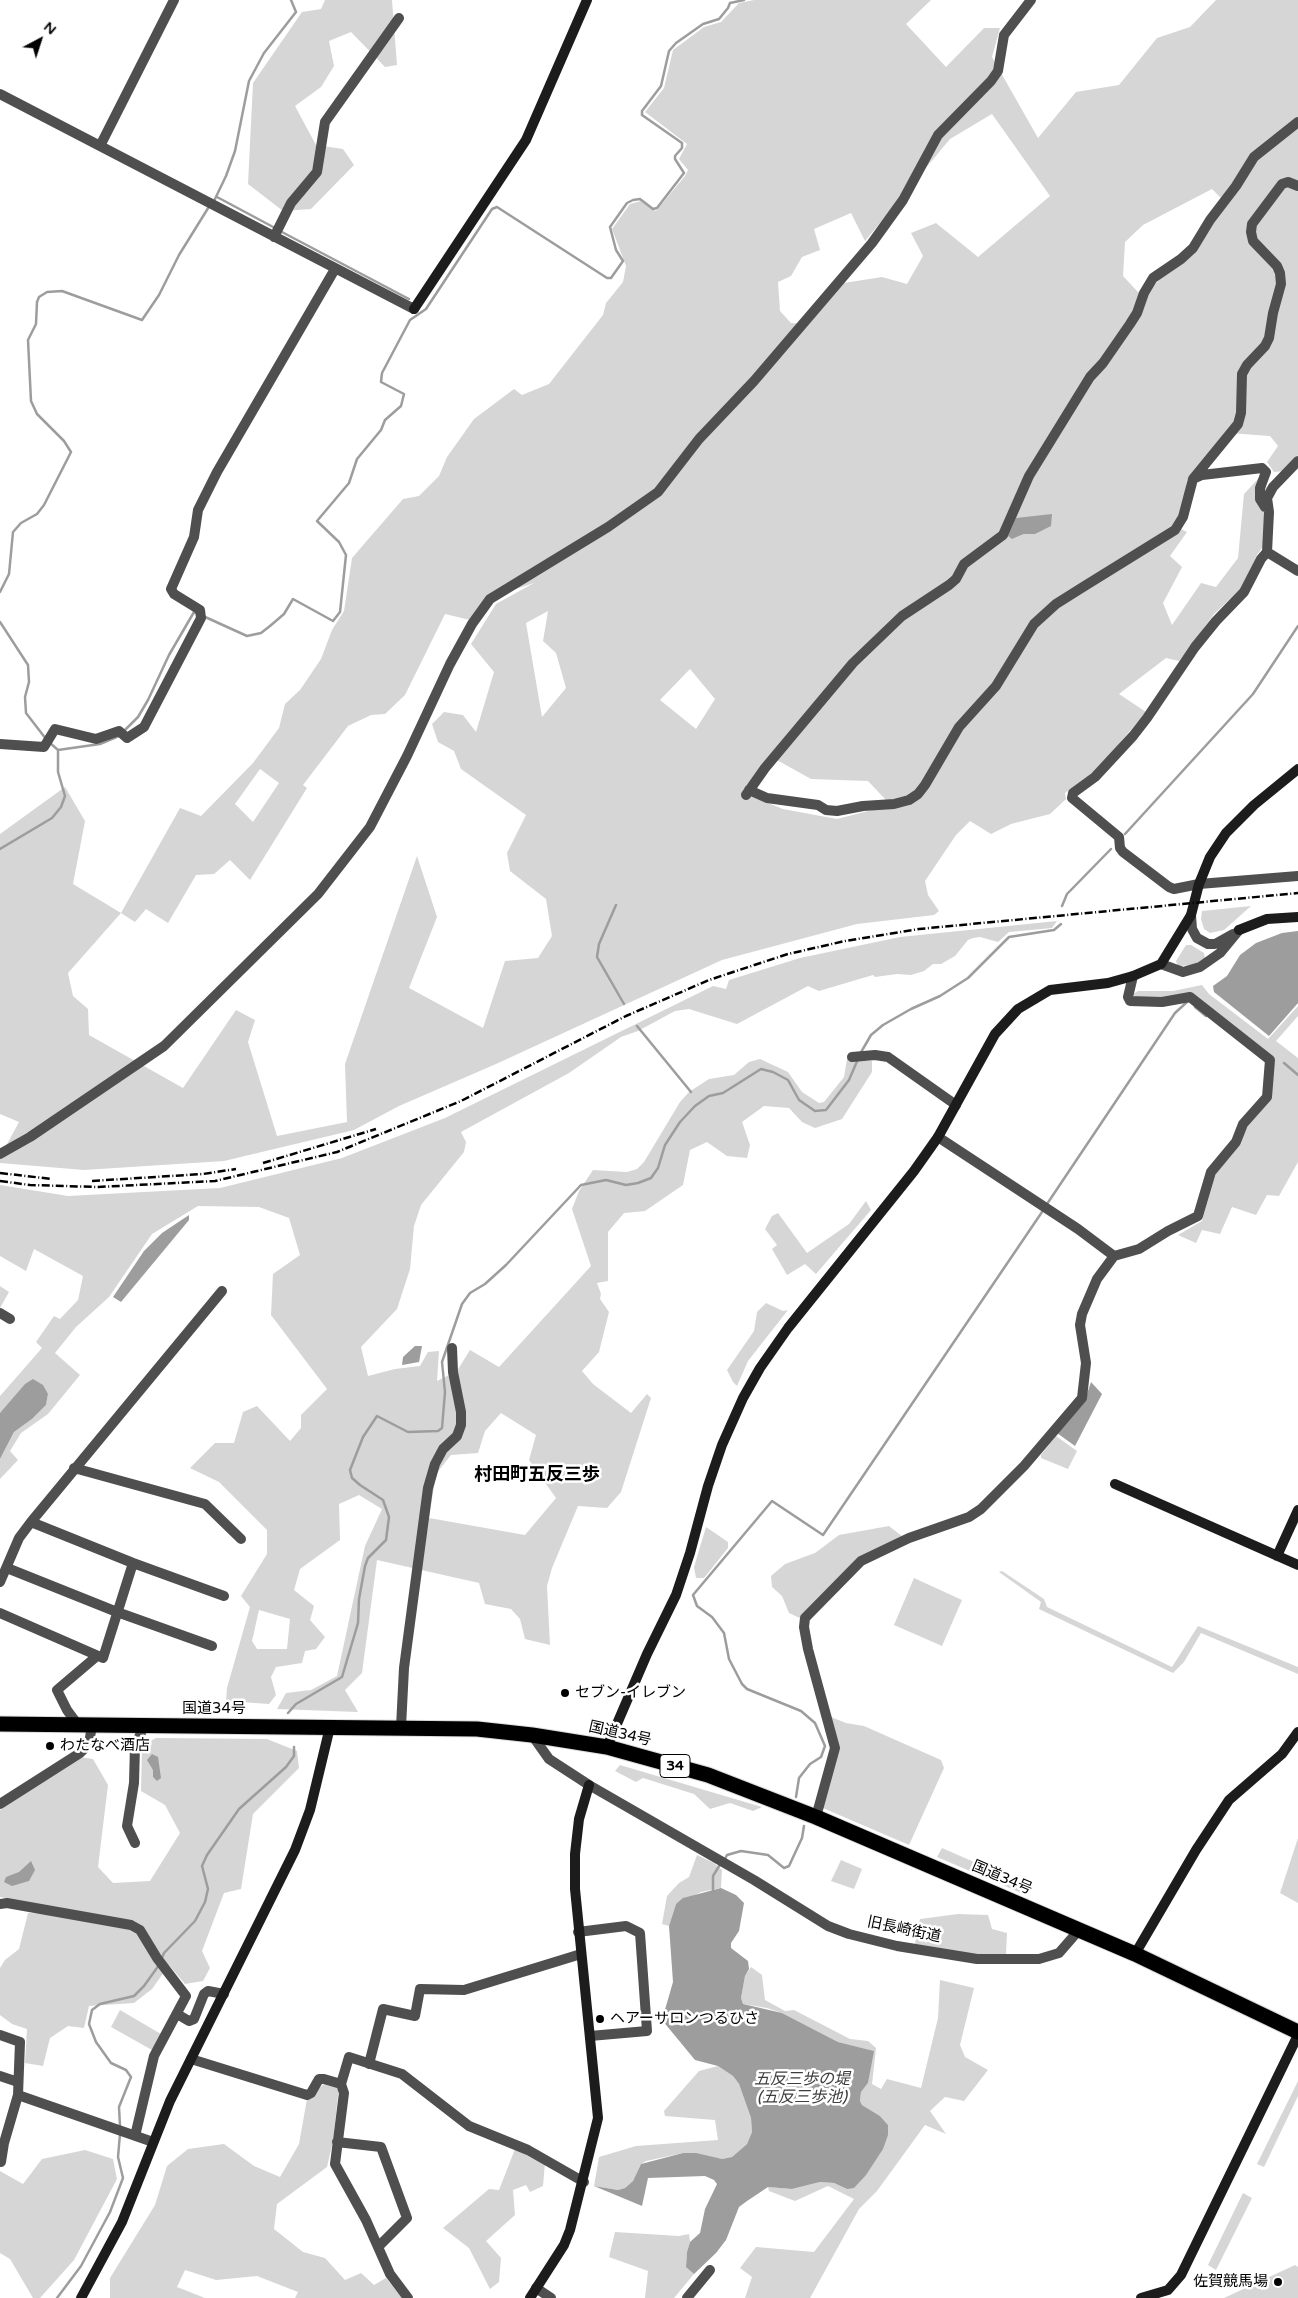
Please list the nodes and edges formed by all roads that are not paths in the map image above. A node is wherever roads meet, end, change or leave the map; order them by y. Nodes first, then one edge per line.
1 (174, 0) edge
2 (587, 0) edge
3 (1031, 0) edge
4 (399, 18) dead end
5 (0, 94) edge
6 (1298, 122) edge
7 (100, 146) junction
8 (1298, 186) edge
9 (274, 237) junction
10 (335, 270) junction
11 (1298, 461) edge
12 (1193, 479) junction
13 (1269, 512) junction
14 (1267, 552) junction
15 (1298, 570) edge
16 (0, 744) edge
17 (1298, 769) edge
18 (1298, 876) edge
19 (1199, 884) junction
20 (1191, 915) junction
21 (1298, 917) edge
22 (1239, 930) junction
23 (1161, 964) junction
24 (1133, 976) junction
25 (852, 1057) dead end
26 (956, 1105) junction
27 (938, 1137) junction
28 (0, 1154) edge
29 (1114, 1256) junction
30 (222, 1290) dead end
31 (0, 1313) edge
32 (10, 1319) dead end
33 (452, 1348) dead end
34 (74, 1468) junction
35 (1115, 1484) dead end
36 (1298, 1510) edge
37 (31, 1522) junction
38 (241, 1539) dead end
39 (1277, 1556) junction
40 (133, 1564) junction
41 (1298, 1565) edge
42 (7, 1568) junction
43 (0, 1582) edge
44 (224, 1596) dead end
45 (117, 1612) junction
46 (0, 1613) edge
47 (212, 1646) dead end
48 (97, 1656) junction
49 (0, 1724) edge
50 (85, 1725) junction
51 (144, 1726) junction
52 (330, 1727) junction
53 (401, 1727) junction
54 (1298, 1732) edge
55 (532, 1735) junction
56 (607, 1747) junction
57 (589, 1785) junction
58 (0, 1804) edge
59 (816, 1817) junction
60 (135, 1843) dead end
61 (0, 1904) edge
62 (1079, 1930) junction
63 (578, 1932) junction
64 (581, 1954) junction
65 (1135, 1954) junction
66 (224, 1994) junction
67 (176, 2014) junction
68 (1298, 2033) edge
69 (0, 2035) edge
70 (590, 2036) junction
71 (191, 2059) junction
72 (369, 2064) junction
73 (0, 2076) edge
74 (18, 2082) junction
75 (341, 2084) junction
76 (18, 2095) junction
77 (0, 2116) edge
78 (12, 2120) junction
79 (130, 2134) junction
80 (154, 2142) junction
81 (337, 2142) junction
82 (1, 2162) dead end
83 (584, 2182) junction
84 (378, 2247) junction
85 (710, 2270) dead end
86 (536, 2288) junction
87 (80, 2298) edge
88 (408, 2298) edge
89 (530, 2298) edge
90 (551, 2298) edge
91 (687, 2298) edge
92 (1141, 2298) edge

1 - 7 street
2 - 10 street
3 - 28 street
4 - 9 street
5 - 7 street
6 - 12 street
7 - 9 street
8 - 12 street
9 - 10 street
10 - 16 street
11 - 13 street
12 - 13 street
13 - 14 street
14 - 15 street
14 - 19 street
17 - 19 street
18 - 19 street
19 - 20 street
20 - 22 street
20 - 23 street
21 - 22 street
22 - 23 street
23 - 24 street
24 - 26 street
24 - 29 street
25 - 26 street
26 - 27 street
27 - 29 street
27 - 56 street
29 - 59 street
30 - 34 street
31 - 32 street
33 - 53 street
34 - 37 street
34 - 38 street
35 - 39 street
36 - 39 street
37 - 40 street
37 - 42 street
39 - 41 street
40 - 44 street
40 - 45 street
42 - 43 street
42 - 45 street
45 - 47 street
45 - 48 street
46 - 48 street
48 - 50 street
49 - 50 highway, 国道34号 / 34
50 - 51 highway, 国道34号 / 34
50 - 58 street
51 - 52 highway, 国道34号 / 34
51 - 60 street
52 - 53 highway, 国道34号 / 34
52 - 66 street
53 - 55 highway, 国道34号 / 34
54 - 65 street
55 - 56 highway, 国道34号 / 34
55 - 57 street
56 - 59 highway, 国道34号 / 34
57 - 62 street, 旧長崎街道
57 - 63 street
59 - 62 highway, 国道34号 / 34
61 - 67 street
62 - 65 highway, 国道34号 / 34
63 - 64 street
63 - 70 street
64 - 70 street
64 - 72 street
65 - 68 highway, 国道34号 / 34
66 - 67 street
66 - 71 street
67 - 79 street
68 - 92 street
69 - 74 street
70 - 83 street
71 - 75 street
71 - 80 street
72 - 75 street
72 - 83 street
73 - 74 street
74 - 76 street
75 - 81 street
76 - 78 street
76 - 79 street
77 - 78 street
78 - 82 street
79 - 80 street
80 - 87 street
81 - 84 street
81 - 84 street
83 - 86 street
84 - 88 street
85 - 91 street
86 - 89 street
86 - 90 street

